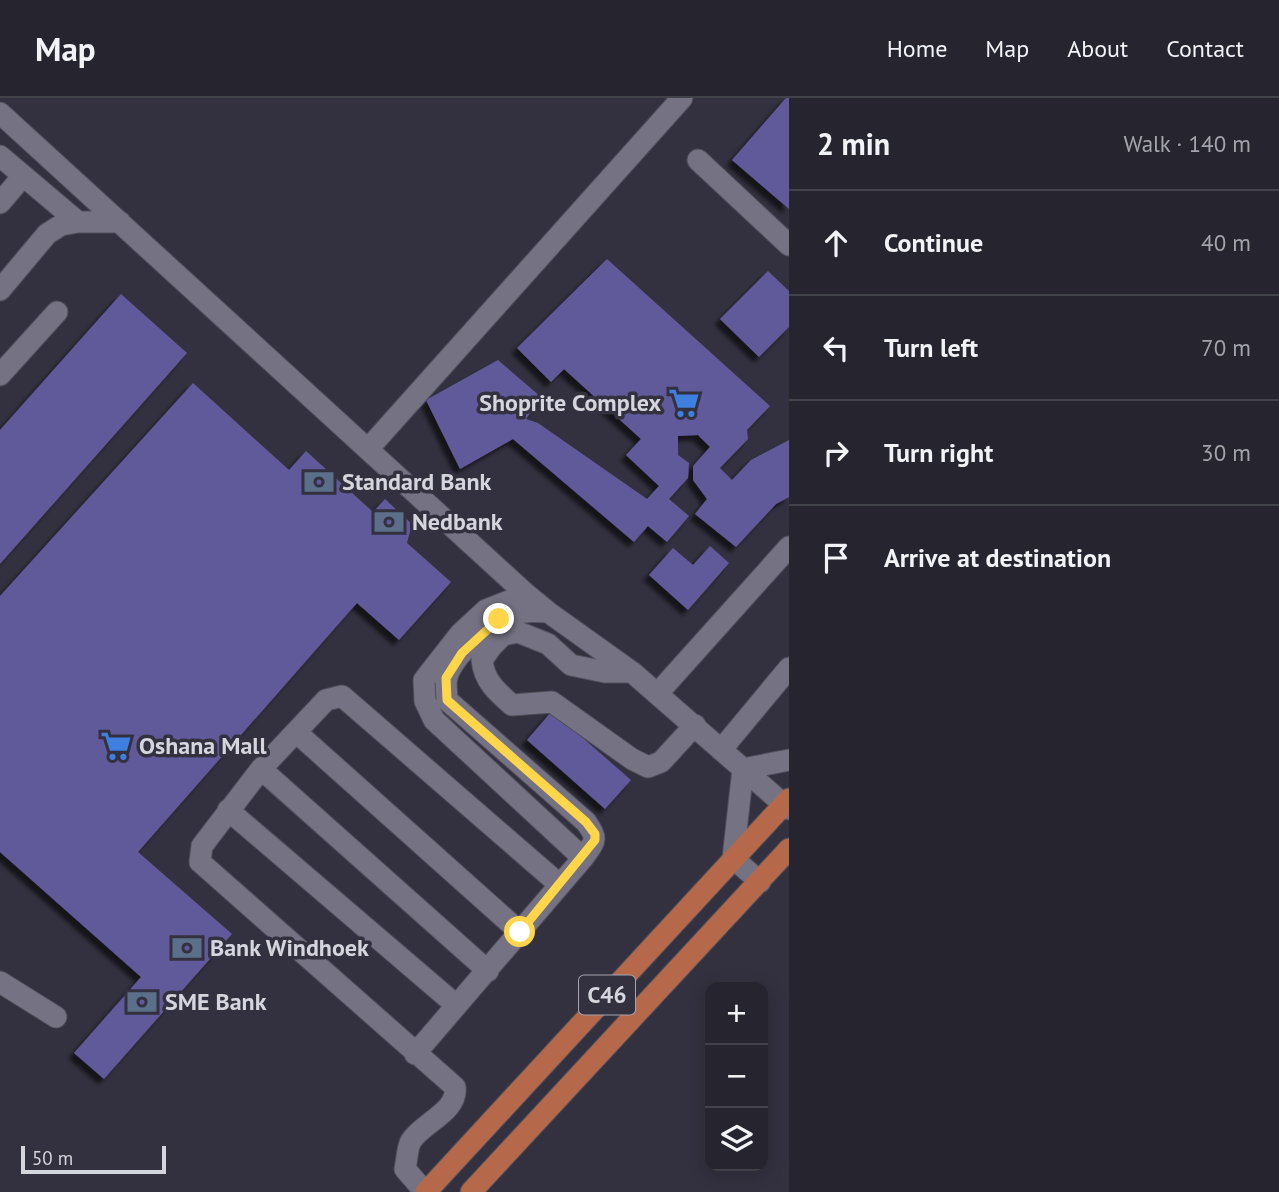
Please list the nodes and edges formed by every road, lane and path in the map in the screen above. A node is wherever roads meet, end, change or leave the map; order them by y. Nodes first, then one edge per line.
1 (682, 98) edge
2 (0, 113) edge
3 (0, 156) edge
4 (698, 160) dead end
5 (23, 176) junction
6 (0, 203) edge
7 (78, 222) junction
8 (120, 222) junction
9 (789, 245) edge
10 (0, 290) edge
11 (57, 312) dead end
12 (0, 375) edge
13 (368, 449) junction
14 (789, 547) edge
15 (526, 594) junction
16 (548, 612) junction
17 (789, 668) edge
18 (632, 671) junction
19 (658, 693) junction
20 (695, 725) junction
21 (296, 732) junction
22 (721, 750) junction
23 (789, 760) edge
24 (261, 769) junction
25 (743, 769) junction
26 (787, 805) edge
27 (228, 810) junction
28 (789, 849) edge
29 (583, 858) junction
30 (733, 858) junction
31 (760, 882) junction
32 (560, 885) junction
33 (520, 932) junction
34 (488, 971) junction
35 (0, 982) edge
36 (456, 1005) junction
37 (56, 1017) dead end
38 (415, 1054) junction
39 (426, 1192) edge
40 (471, 1192) edge

1 - 13 lane
2 - 8 lane
3 - 5 lane
4 - 9 lane
5 - 6 lane
5 - 7 lane
7 - 8 lane
7 - 10 lane
8 - 13 lane
11 - 12 lane
13 - 15 lane
14 - 19 lane
15 - 16 lane
15 - 29 lane
16 - 18 lane
16 - 29 lane
17 - 22 lane
18 - 19 lane
18 - 20 lane
19 - 20 lane
20 - 22 lane
21 - 24 lane
21 - 32 lane
21 - 33 lane
22 - 25 lane
23 - 25 lane
24 - 27 lane
24 - 34 lane
25 - 26 lane
25 - 30 lane
26 - 30 main road, C46
27 - 36 lane
27 - 38 lane
28 - 31 main road, C46
29 - 32 lane
30 - 31 lane
30 - 39 main road, C46
31 - 40 main road, C46
32 - 33 lane
33 - 34 lane
34 - 36 lane
35 - 37 lane
36 - 38 lane
38 - 39 lane

